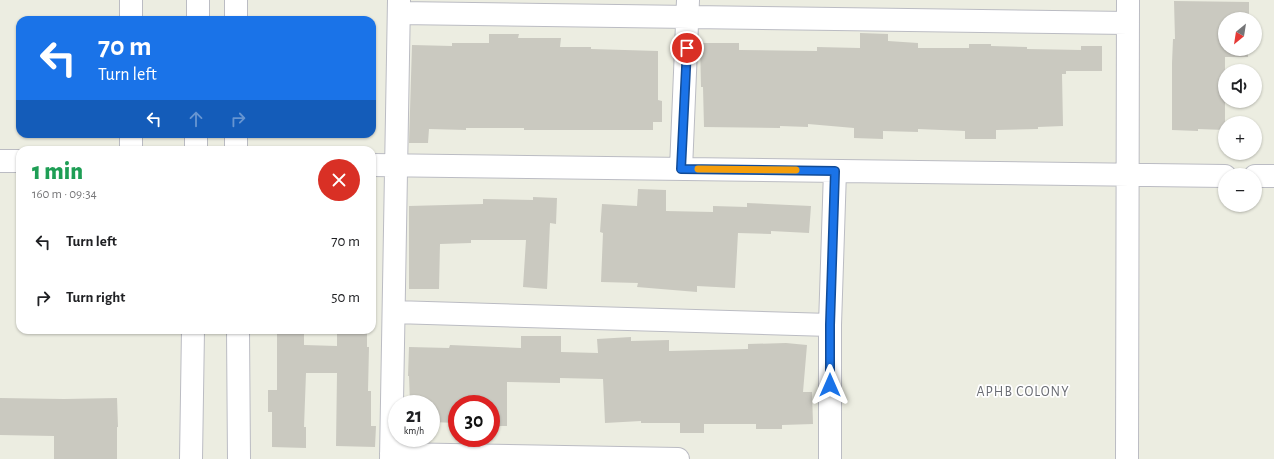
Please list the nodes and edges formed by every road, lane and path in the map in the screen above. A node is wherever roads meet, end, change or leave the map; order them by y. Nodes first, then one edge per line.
1 (131, 0) edge
2 (198, 0) edge
3 (236, 0) edge
4 (1128, 0) edge
5 (399, 7) edge
6 (538, 8) edge
7 (688, 9) edge
8 (131, 16) edge
9 (198, 16) edge
10 (236, 16) edge
11 (1128, 23) junction
12 (0, 161) edge
13 (16, 161) edge
14 (376, 165) edge
15 (396, 165) junction
16 (681, 169) junction
17 (835, 171) junction
18 (1128, 175) junction
19 (1218, 176) edge
20 (1262, 176) edge
21 (1274, 176) edge
22 (394, 312) junction
23 (830, 325) junction
24 (193, 334) edge
25 (238, 334) edge
26 (391, 457) edge
27 (191, 459) edge
28 (239, 459) edge
29 (678, 459) edge
30 (830, 459) edge
31 (1127, 459) edge

1 - 8 street
2 - 9 street
3 - 10 street
4 - 11 street
5 - 6 street
5 - 15 street
6 - 7 street
7 - 11 street
7 - 16 street
11 - 18 street
12 - 13 street
14 - 15 street
15 - 16 street
15 - 22 street
16 - 17 street
17 - 18 street
17 - 23 street
18 - 19 street
18 - 31 street
20 - 21 street
22 - 23 street
22 - 26 street
23 - 30 street
24 - 27 street
25 - 28 street
26 - 29 street

